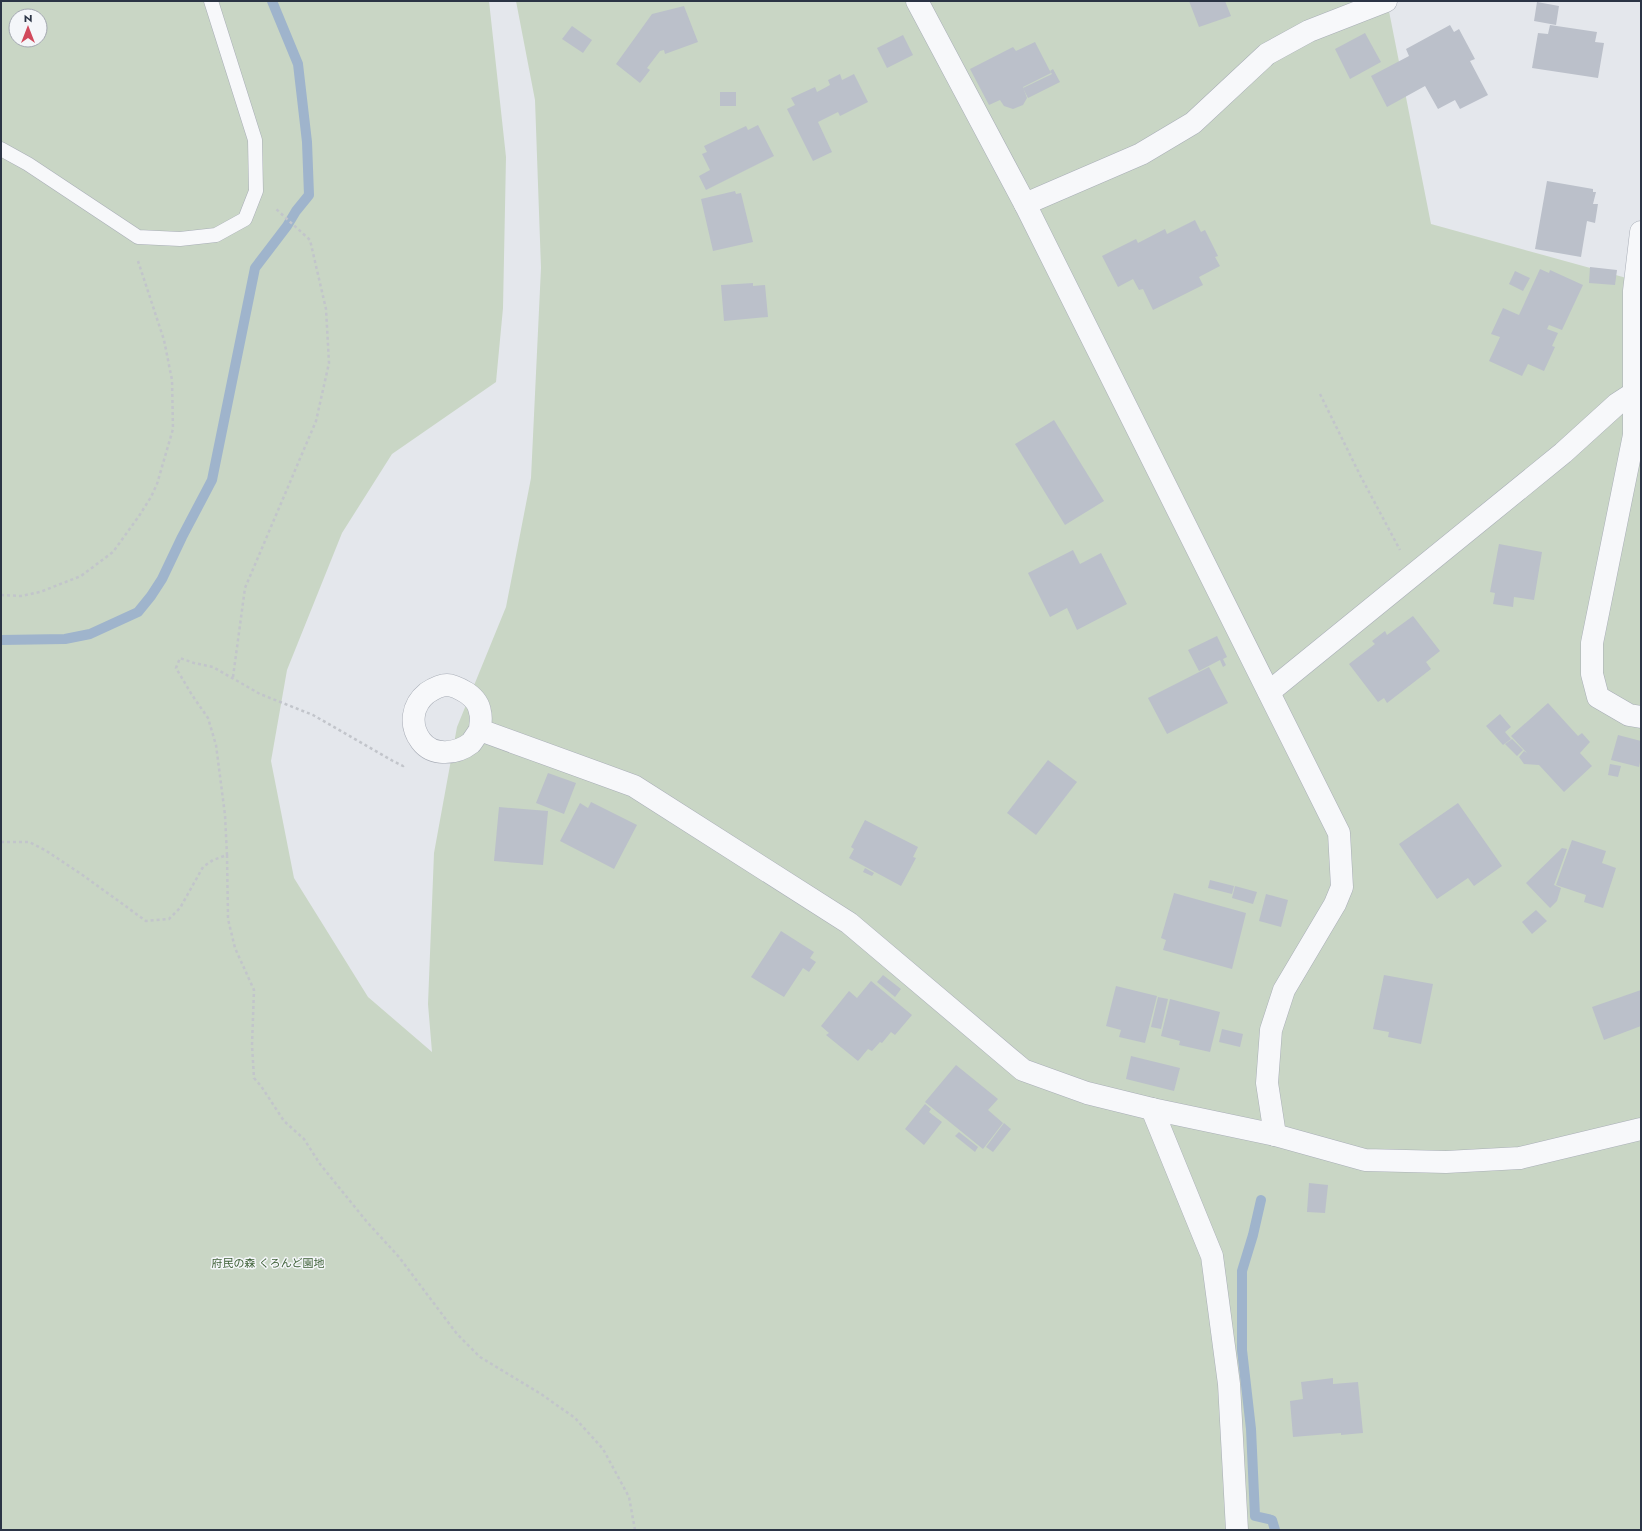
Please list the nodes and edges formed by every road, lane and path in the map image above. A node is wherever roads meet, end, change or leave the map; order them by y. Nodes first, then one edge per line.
1 (211, 1) edge
2 (917, 1) edge
3 (1386, 1) edge
4 (1, 149) edge
5 (256, 191) junction
6 (1025, 204) junction
7 (1641, 232) edge
8 (138, 237) junction
9 (1634, 393) junction
10 (1320, 394) dead end
11 (1410, 577) junction
12 (1, 595) edge
13 (233, 677) junction
14 (1269, 692) junction
15 (1641, 717) edge
16 (480, 730) junction
17 (424, 744) junction
18 (1, 842) edge
19 (227, 855) junction
20 (1152, 1109) junction
21 (1641, 1129) edge
22 (1275, 1135) junction
23 (635, 1530) edge
24 (1237, 1530) edge

1 - 5 lane
2 - 6 street
3 - 6 street
4 - 8 lane
5 - 8 lane
5 - 13 path
6 - 14 street
7 - 9 street
8 - 12 path
9 - 11 street
9 - 15 street
10 - 11 path
11 - 14 street
13 - 17 path
13 - 19 path
14 - 22 street
16 - 17 street
16 - 17 street
16 - 20 street
18 - 19 path
19 - 23 path
20 - 22 street
20 - 24 street
21 - 22 street

